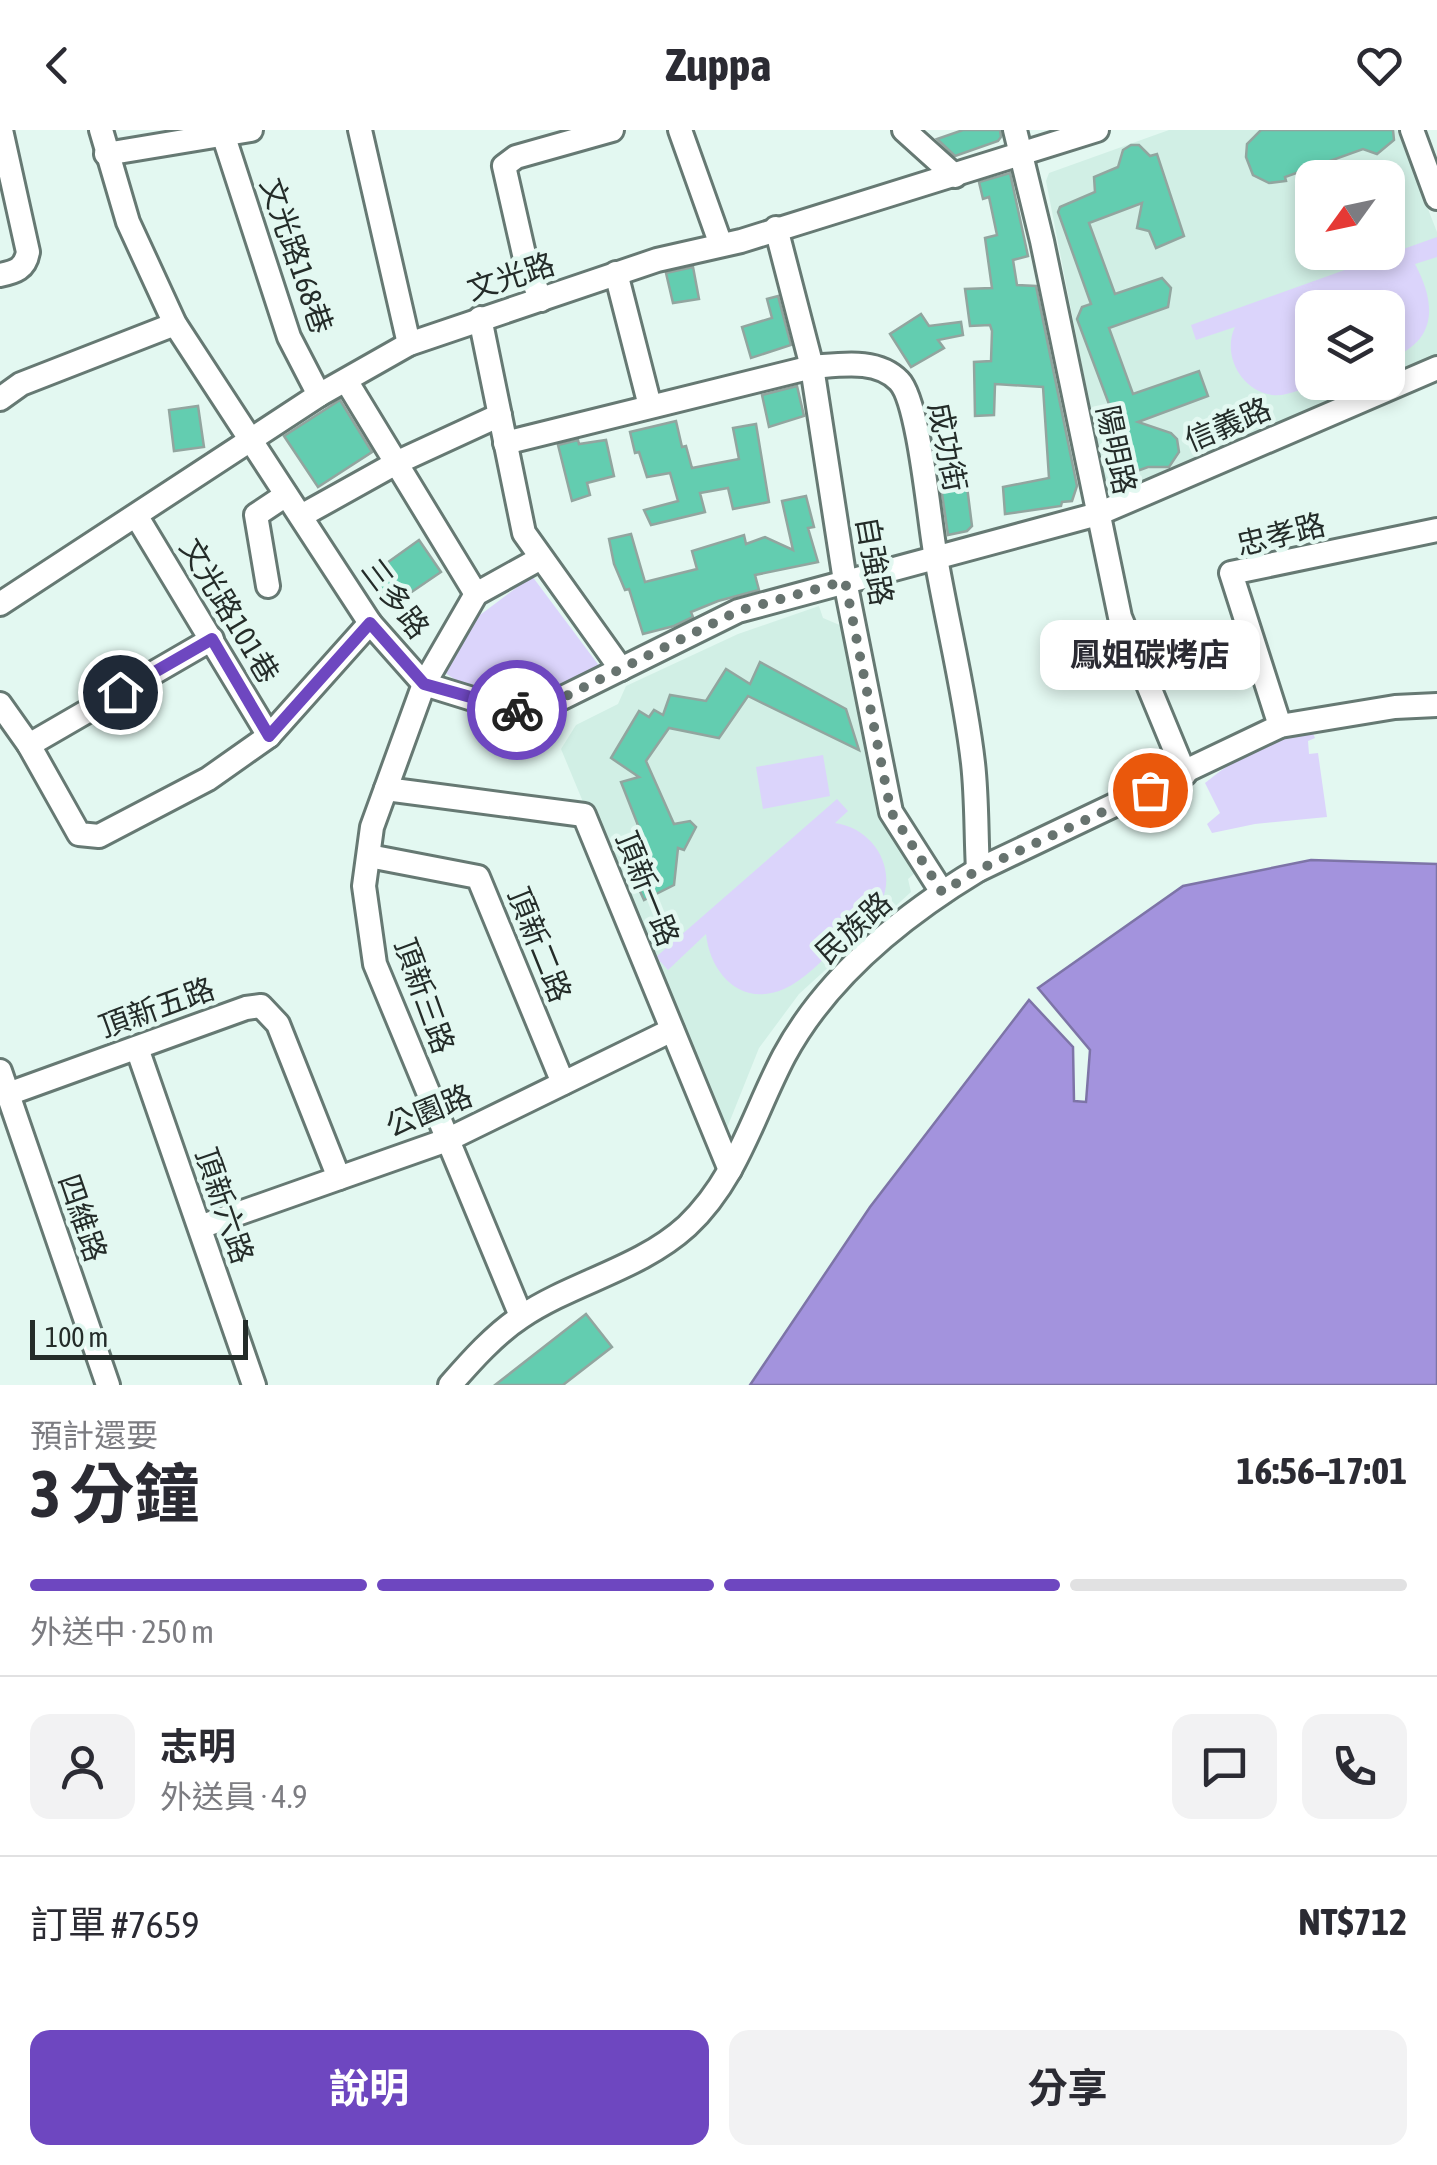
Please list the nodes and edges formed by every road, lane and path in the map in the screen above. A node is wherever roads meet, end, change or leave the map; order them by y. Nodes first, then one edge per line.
1 (1, 130) edge
2 (101, 130) edge
3 (251, 130) edge
4 (360, 130) edge
5 (612, 130) edge
6 (680, 130) edge
7 (904, 130) edge
8 (1097, 130) edge
9 (1412, 130) edge
10 (223, 134) junction
11 (1018, 141) edge
12 (106, 154) junction
13 (955, 176) junction
14 (1437, 198) edge
15 (776, 228) junction
16 (721, 244) junction
17 (616, 273) junction
18 (0, 274) edge
19 (541, 300) junction
20 (480, 318) junction
21 (175, 324) junction
22 (409, 344) junction
23 (812, 367) junction
24 (1437, 368) edge
25 (347, 382) junction
26 (319, 395) junction
27 (0, 399) edge
28 (650, 406) junction
29 (500, 415) junction
30 (249, 441) junction
31 (505, 444) junction
32 (398, 462) junction
33 (286, 494) junction
34 (1098, 514) junction
35 (137, 516) junction
36 (300, 516) junction
37 (1437, 530) edge
38 (935, 556) junction
39 (541, 558) junction
40 (845, 581) junction
41 (268, 586) dead end
42 (476, 594) junction
43 (1, 599) edge
44 (370, 623) junction
45 (212, 639) junction
46 (621, 668) junction
47 (424, 684) junction
48 (0, 704) edge
49 (1437, 705) edge
50 (1280, 726) junction
51 (269, 736) junction
52 (28, 745) junction
53 (1185, 774) junction
54 (386, 788) junction
55 (369, 856) junction
56 (978, 870) junction
57 (942, 892) junction
58 (672, 1030) junction
59 (136, 1048) junction
60 (2, 1078) edge
61 (563, 1083) junction
62 (447, 1140) junction
63 (730, 1170) junction
64 (339, 1178) junction
65 (200, 1227) junction
66 (521, 1316) junction
67 (108, 1385) edge
68 (254, 1385) edge
69 (450, 1385) edge

1 - 18 street
2 - 12 street, 三多路
3 - 10 street
4 - 22 street
5 - 19 street
6 - 16 street
7 - 13 street
8 - 11 street, 文光路
9 - 14 street
10 - 12 street
10 - 26 street, 文光路168巷
11 - 13 street, 文光路
11 - 34 street, 陽明路
12 - 21 street, 三多路
13 - 15 street, 文光路
15 - 16 street, 文光路
15 - 23 street, 自強路
16 - 17 street, 文光路
17 - 19 street, 文光路
17 - 28 street
19 - 20 street, 文光路
20 - 22 street, 文光路
20 - 29 street
21 - 27 street
21 - 30 street, 三多路
22 - 25 street, 文光路
23 - 28 street, 成功街
23 - 38 street, 成功街
23 - 40 street, 自強路
24 - 34 street, 信義路
25 - 26 street, 文光路
25 - 32 street
26 - 30 street, 文光路
28 - 31 street, 成功街
29 - 31 street
29 - 32 street
30 - 33 street, 三多路
30 - 35 street, 文光路
31 - 39 street
32 - 36 street
32 - 42 street
33 - 36 street, 三多路
33 - 41 street
34 - 38 street, 三多路
34 - 53 street, 陽明路
35 - 43 street, 文光路
35 - 45 street, 文光路101巷
36 - 44 street, 三多路
37 - 50 street, 忠孝路
38 - 40 street, 三多路
38 - 56 street, 成功街
39 - 42 street
39 - 46 street
40 - 46 street, 三多路
40 - 57 street, 自強路
42 - 47 street, 頂新三路
44 - 47 street, 三多路
44 - 51 street
45 - 51 street, 文光路101巷
45 - 52 street
46 - 47 street, 三多路
47 - 54 street, 頂新三路
48 - 52 street
49 - 50 street, 民族路
50 - 53 street, 民族路
51 - 52 street
53 - 56 street, 民族路
54 - 55 street, 頂新三路
54 - 58 street, 頂新一路
55 - 61 street, 頂新二路
55 - 62 street, 頂新三路
56 - 57 street, 民族路
57 - 63 street, 民族路
58 - 61 street, 公園路
58 - 63 street, 頂新一路
59 - 60 street, 頂新五路
59 - 64 street, 頂新五路
59 - 65 street, 頂新六路
60 - 67 street, 四維路
61 - 62 street, 公園路
62 - 64 street, 公園路
62 - 66 street, 頂新三路
63 - 66 street, 民族路
64 - 65 street, 公園路
65 - 68 street, 頂新六路
66 - 69 street, 民族路

